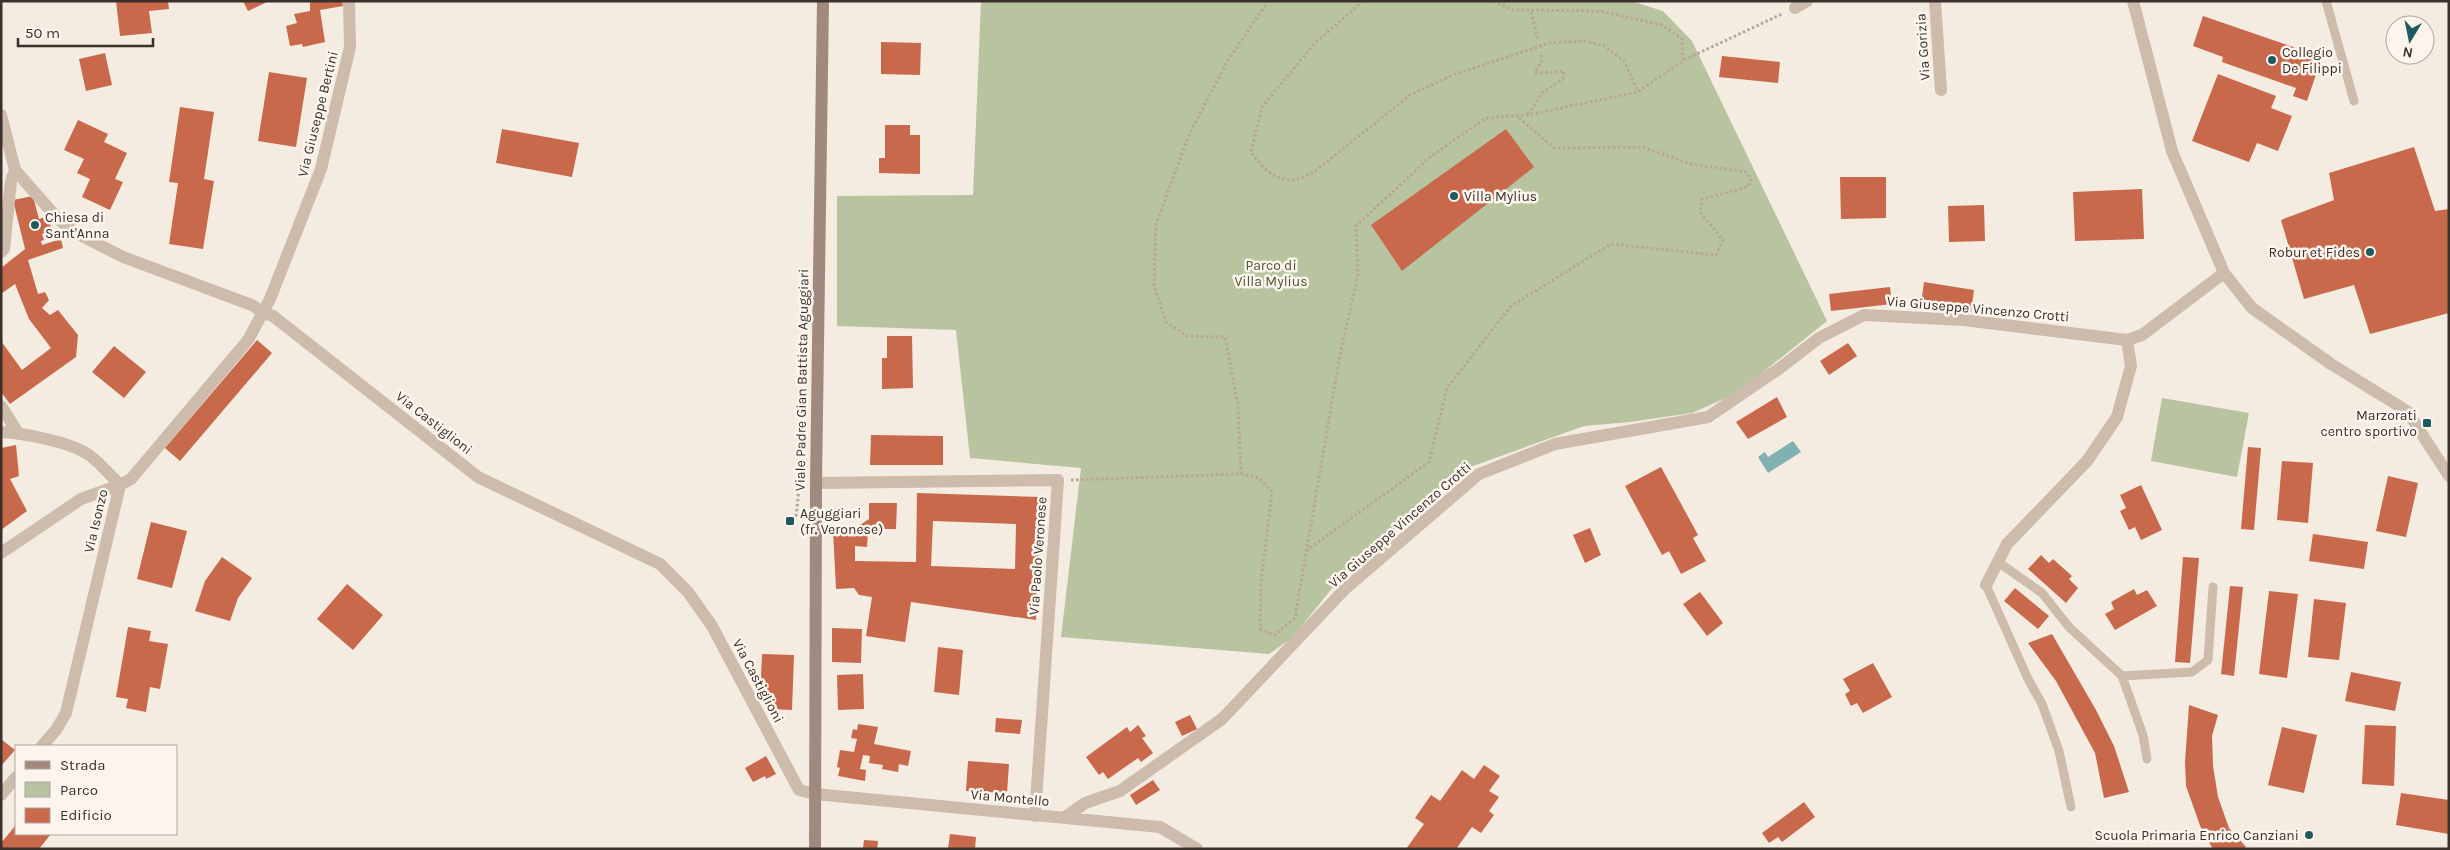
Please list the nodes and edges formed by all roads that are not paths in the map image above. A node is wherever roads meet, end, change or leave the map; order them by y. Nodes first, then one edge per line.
1 (349, 1) edge
2 (823, 1) edge
3 (1807, 1) edge
4 (1935, 1) edge
5 (2132, 1) edge
6 (2326, 1) edge
7 (1795, 8) road end
8 (1941, 90) dead end
9 (2354, 101) dead end
10 (1, 115) edge
11 (15, 170) junction
12 (1, 252) edge
13 (2224, 273) junction
14 (262, 313) junction
15 (2127, 340) junction
16 (1, 406) edge
17 (1, 432) edge
18 (18, 432) junction
19 (2449, 476) edge
20 (816, 483) junction
21 (120, 485) junction
22 (1, 553) edge
23 (1998, 562) junction
24 (1986, 585) joint
25 (2213, 587) dead end
26 (2122, 676) junction
27 (43, 745) edge
28 (2147, 759) dead end
29 (15, 778) edge
30 (815, 794) junction
31 (1, 795) edge
32 (2071, 807) dead end
33 (1035, 816) junction
34 (1064, 818) junction
35 (815, 849) edge
36 (1197, 849) edge

1 - 14 street, Via Giuseppe Bertini
2 - 20 main road, Viale Padre Gian Battista Aguggiari
3 - 7 street
4 - 8 street, Via Gorizia
5 - 13 street
6 - 9 lane
10 - 11 street, Via Castiglioni
11 - 12 street
11 - 14 street, Via Castiglioni
13 - 15 street
13 - 19 street
14 - 21 street, Via Isonzo
14 - 30 street, Via Castiglioni
15 - 23 street
15 - 34 street, Via Giuseppe Vincenzo Crotti
16 - 18 street
17 - 18 street
18 - 21 street
20 - 30 main road, Viale Padre Gian Battista Aguggiari
20 - 33 street, Via Paolo Veronese
21 - 22 street
21 - 27 street, Via Isonzo
23 - 24 street
23 - 26 lane
24 - 32 lane
25 - 26 lane
26 - 28 lane
29 - 31 street
30 - 33 street, Via Montello
30 - 35 main road, Viale Padre Gian Battista Aguggiari
33 - 34 street, Via Montello
34 - 36 street, Via Montello

